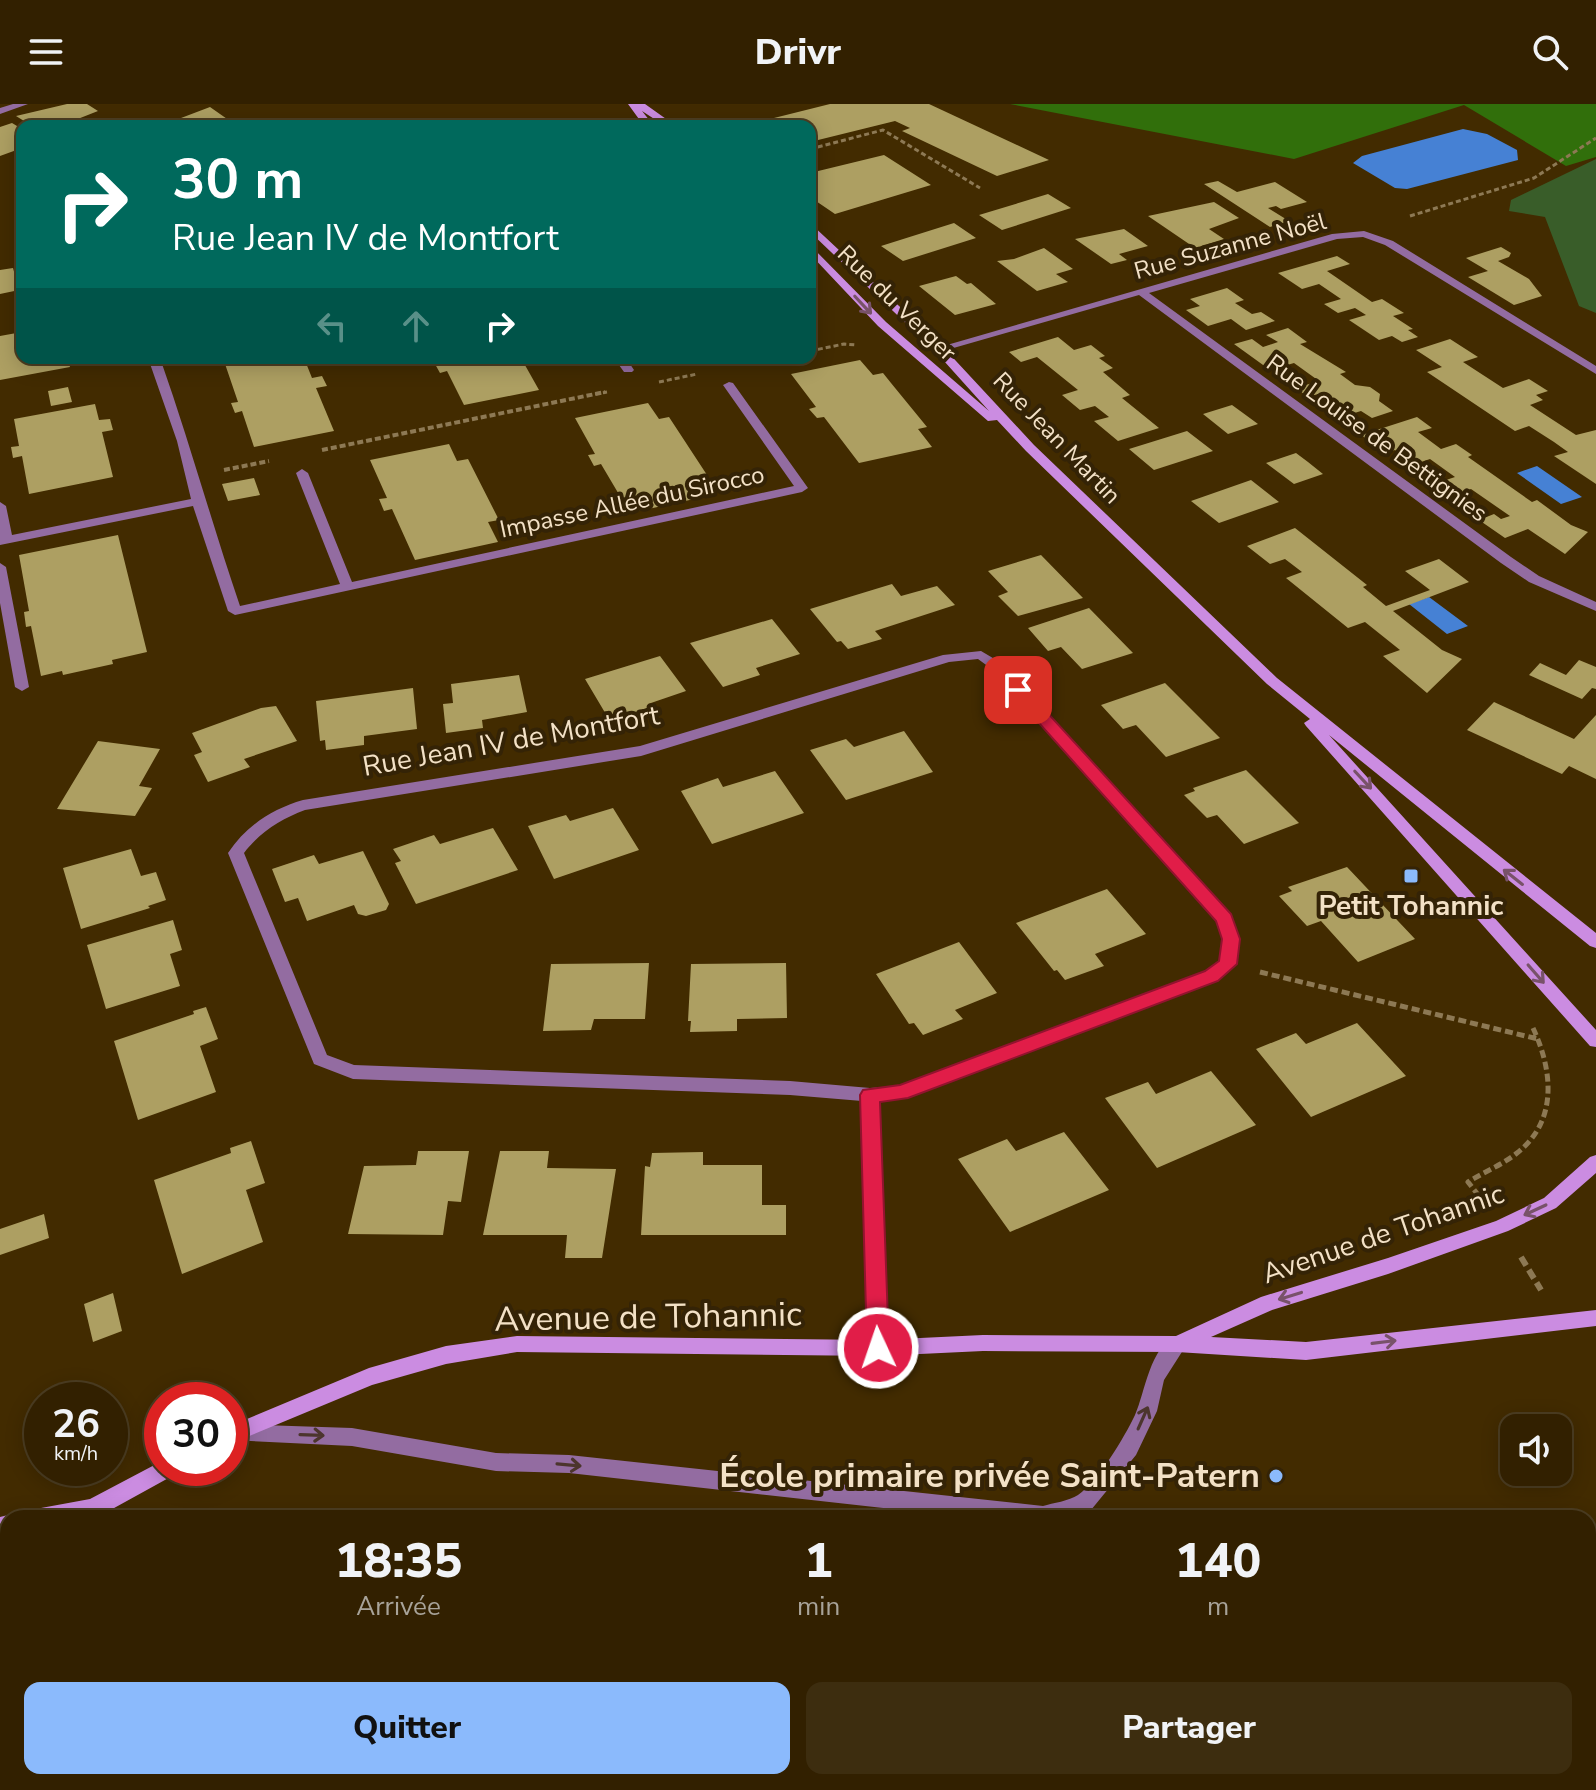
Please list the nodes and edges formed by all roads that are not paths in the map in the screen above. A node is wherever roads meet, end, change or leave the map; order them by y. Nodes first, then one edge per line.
1 (23, 104) edge
2 (639, 104) edge
3 (0, 111) edge
4 (662, 120) edge
5 (816, 232) edge
6 (816, 254) edge
7 (1140, 291) junction
8 (939, 349) junction
9 (156, 364) edge
10 (624, 364) edge
11 (628, 370) dead end
12 (1596, 371) edge
13 (729, 385) dead end
14 (1030, 448) junction
15 (302, 473) dead end
16 (198, 501) junction
17 (0, 506) edge
18 (3, 540) edge
19 (0, 567) edge
20 (347, 586) junction
21 (1596, 607) edge
22 (1272, 681) junction
23 (22, 687) dead end
24 (1596, 942) edge
25 (1596, 1041) edge
26 (870, 1095) junction
27 (1596, 1162) edge
28 (1596, 1318) edge
29 (1177, 1344) junction
30 (878, 1348) junction
31 (248, 1427) edge
32 (248, 1434) edge
33 (144, 1480) edge
34 (89, 1510) edge
35 (988, 1510) edge
36 (1062, 1510) edge

1 - 3 street
2 - 4 main road
5 - 8 main road, Rue Jean Martin
6 -> 14 main road, Rue du Verger
7 - 8 street, Rue Suzanne Noël
7 - 12 street, Rue Suzanne Noël
7 - 21 street, Rue Louise de Bettignies
8 - 14 main road, Rue Jean Martin
9 - 16 street
10 - 11 street
13 - 20 street, Impasse Allée du Sirocco
14 - 22 main road, Rue Jean Martin
15 - 20 street
16 - 18 street
16 - 20 street, Impasse Allée du Sirocco
17 - 18 street
19 - 23 street
24 -> 22 main road, Rue Jean Martin
22 -> 25 main road, Rue Jean Martin
26 - 26 street, Rue Jean IV de Montfort
26 - 30 street
27 -> 29 main road, Avenue de Tohannic
29 -> 28 main road, Avenue de Tohannic
29 - 30 main road, Avenue de Tohannic
36 -> 29 street
30 - 31 main road, Avenue de Tohannic
32 -> 35 street
33 - 34 main road

